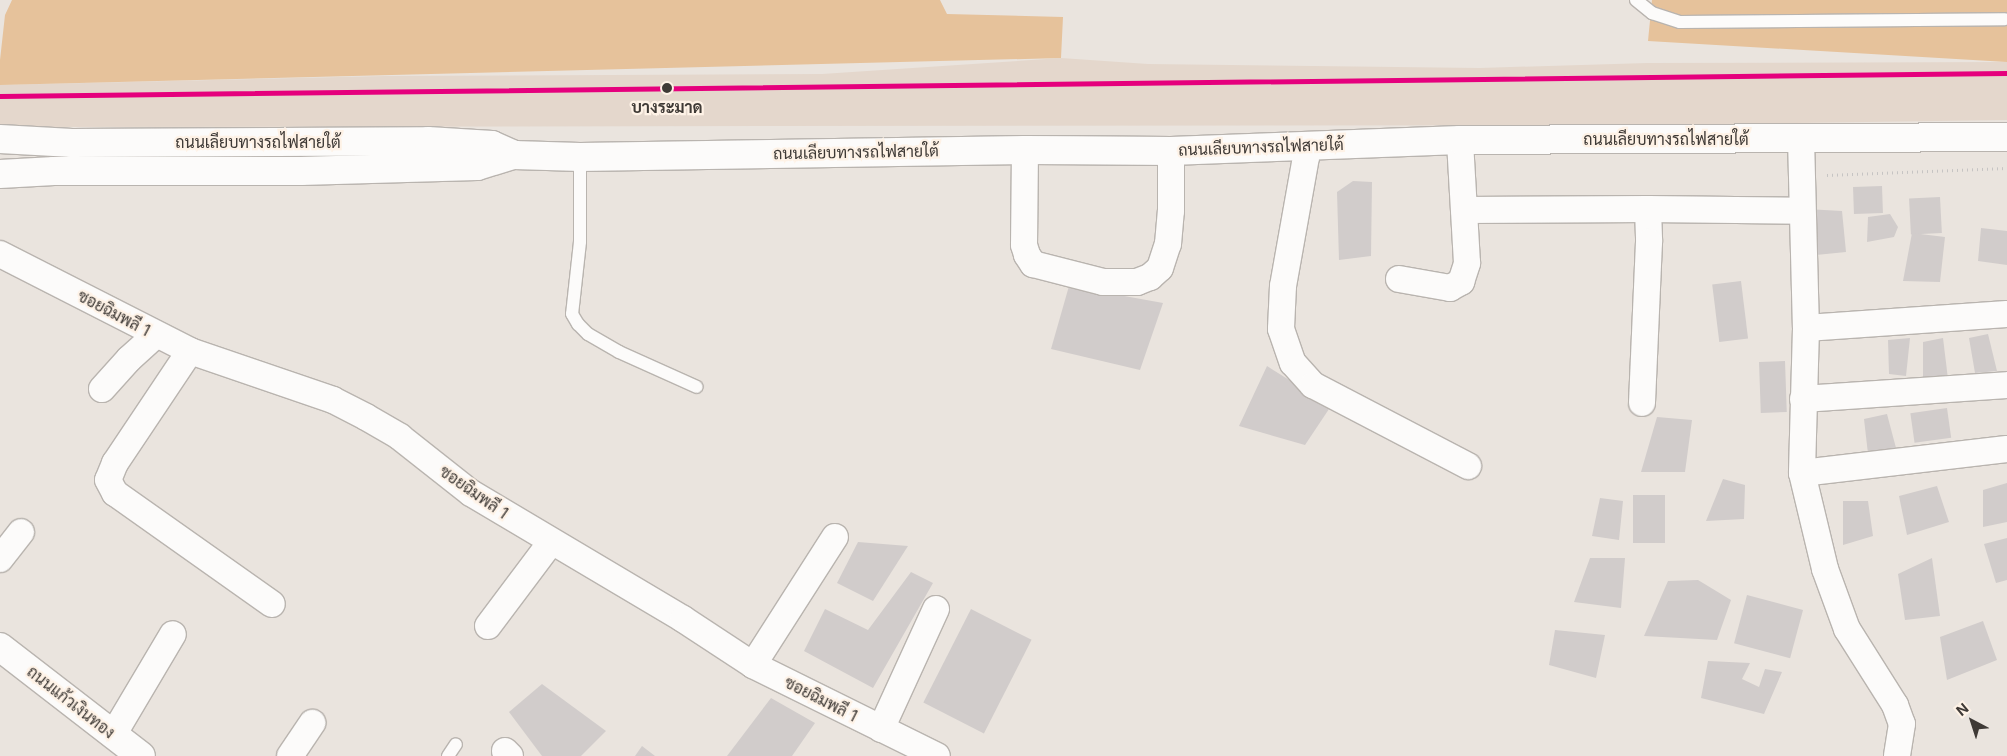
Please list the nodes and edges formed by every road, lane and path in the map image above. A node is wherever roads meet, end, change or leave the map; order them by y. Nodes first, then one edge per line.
1 (1636, 0) edge
2 (2004, 19) dead end
3 (2007, 137) edge
4 (0, 138) edge
5 (1806, 139) junction
6 (1460, 140) junction
7 (1306, 145) junction
8 (1025, 150) junction
9 (1171, 151) junction
10 (514, 155) junction
11 (580, 157) junction
12 (2007, 168) edge
13 (0, 174) edge
14 (1801, 176) junction
15 (1648, 209) junction
16 (1464, 210) junction
17 (1801, 211) junction
18 (0, 254) edge
19 (1399, 279) dead end
20 (2007, 314) edge
21 (1806, 328) junction
22 (156, 335) junction
23 (190, 351) junction
24 (2007, 384) edge
25 (697, 387) dead end
26 (102, 389) dead end
27 (1802, 399) junction
28 (1642, 403) dead end
29 (2007, 449) edge
30 (1468, 466) dead end
31 (1802, 473) junction
32 (21, 532) dead end
33 (835, 537) dead end
34 (551, 542) junction
35 (0, 559) edge
36 (272, 604) dead end
37 (936, 609) dead end
38 (488, 626) dead end
39 (173, 634) dead end
40 (0, 647) edge
41 (753, 665) junction
42 (312, 723) dead end
43 (881, 730) junction
44 (113, 734) junction
45 (456, 744) dead end
46 (141, 756) edge
47 (290, 756) edge
48 (448, 756) edge
49 (937, 756) edge
50 (1897, 756) edge

1 - 2 lane
3 - 5 main road, ถนนเลียบทางรถไฟสายใต้
4 - 10 main road, ถนนเลียบทางรถไฟสายใต้
5 - 6 main road, ถนนเลียบทางรถไฟสายใต้
5 - 14 street
6 - 7 main road, ถนนเลียบทางรถไฟสายใต้
6 - 16 street
7 - 9 main road, ถนนเลียบทางรถไฟสายใต้
7 - 30 street
8 - 9 main road, ถนนเลียบทางรถไฟสายใต้
8 - 9 street
8 - 11 main road, ถนนเลียบทางรถไฟสายใต้
10 - 11 main road, ถนนเลียบทางรถไฟสายใต้
10 - 13 main road, ถนนเลียบทางรถไฟสายใต้
11 - 25 lane
12 - 14 path
14 - 17 street
15 - 16 street
15 - 17 street
15 - 28 street
16 - 19 street
17 - 21 street
18 - 22 street, ซอยฉิมพลี 1
20 - 21 street
21 - 27 street
22 - 23 street, ซอยฉิมพลี 1
22 - 26 street
23 - 34 street, ซอยฉิมพลี 1
23 - 36 street
24 - 27 street
27 - 31 street
29 - 31 street
31 - 50 street
32 - 35 street
33 - 41 street
34 - 38 street
34 - 41 street, ซอยฉิมพลี 1
37 - 43 street
39 - 44 street
40 - 44 main road, ถนนแก้วเงินทอง
41 - 43 street, ซอยฉิมพลี 1
42 - 47 street
43 - 49 street, ซอยฉิมพลี 1
44 - 46 main road, ถนนแก้วเงินทอง
45 - 48 lane

